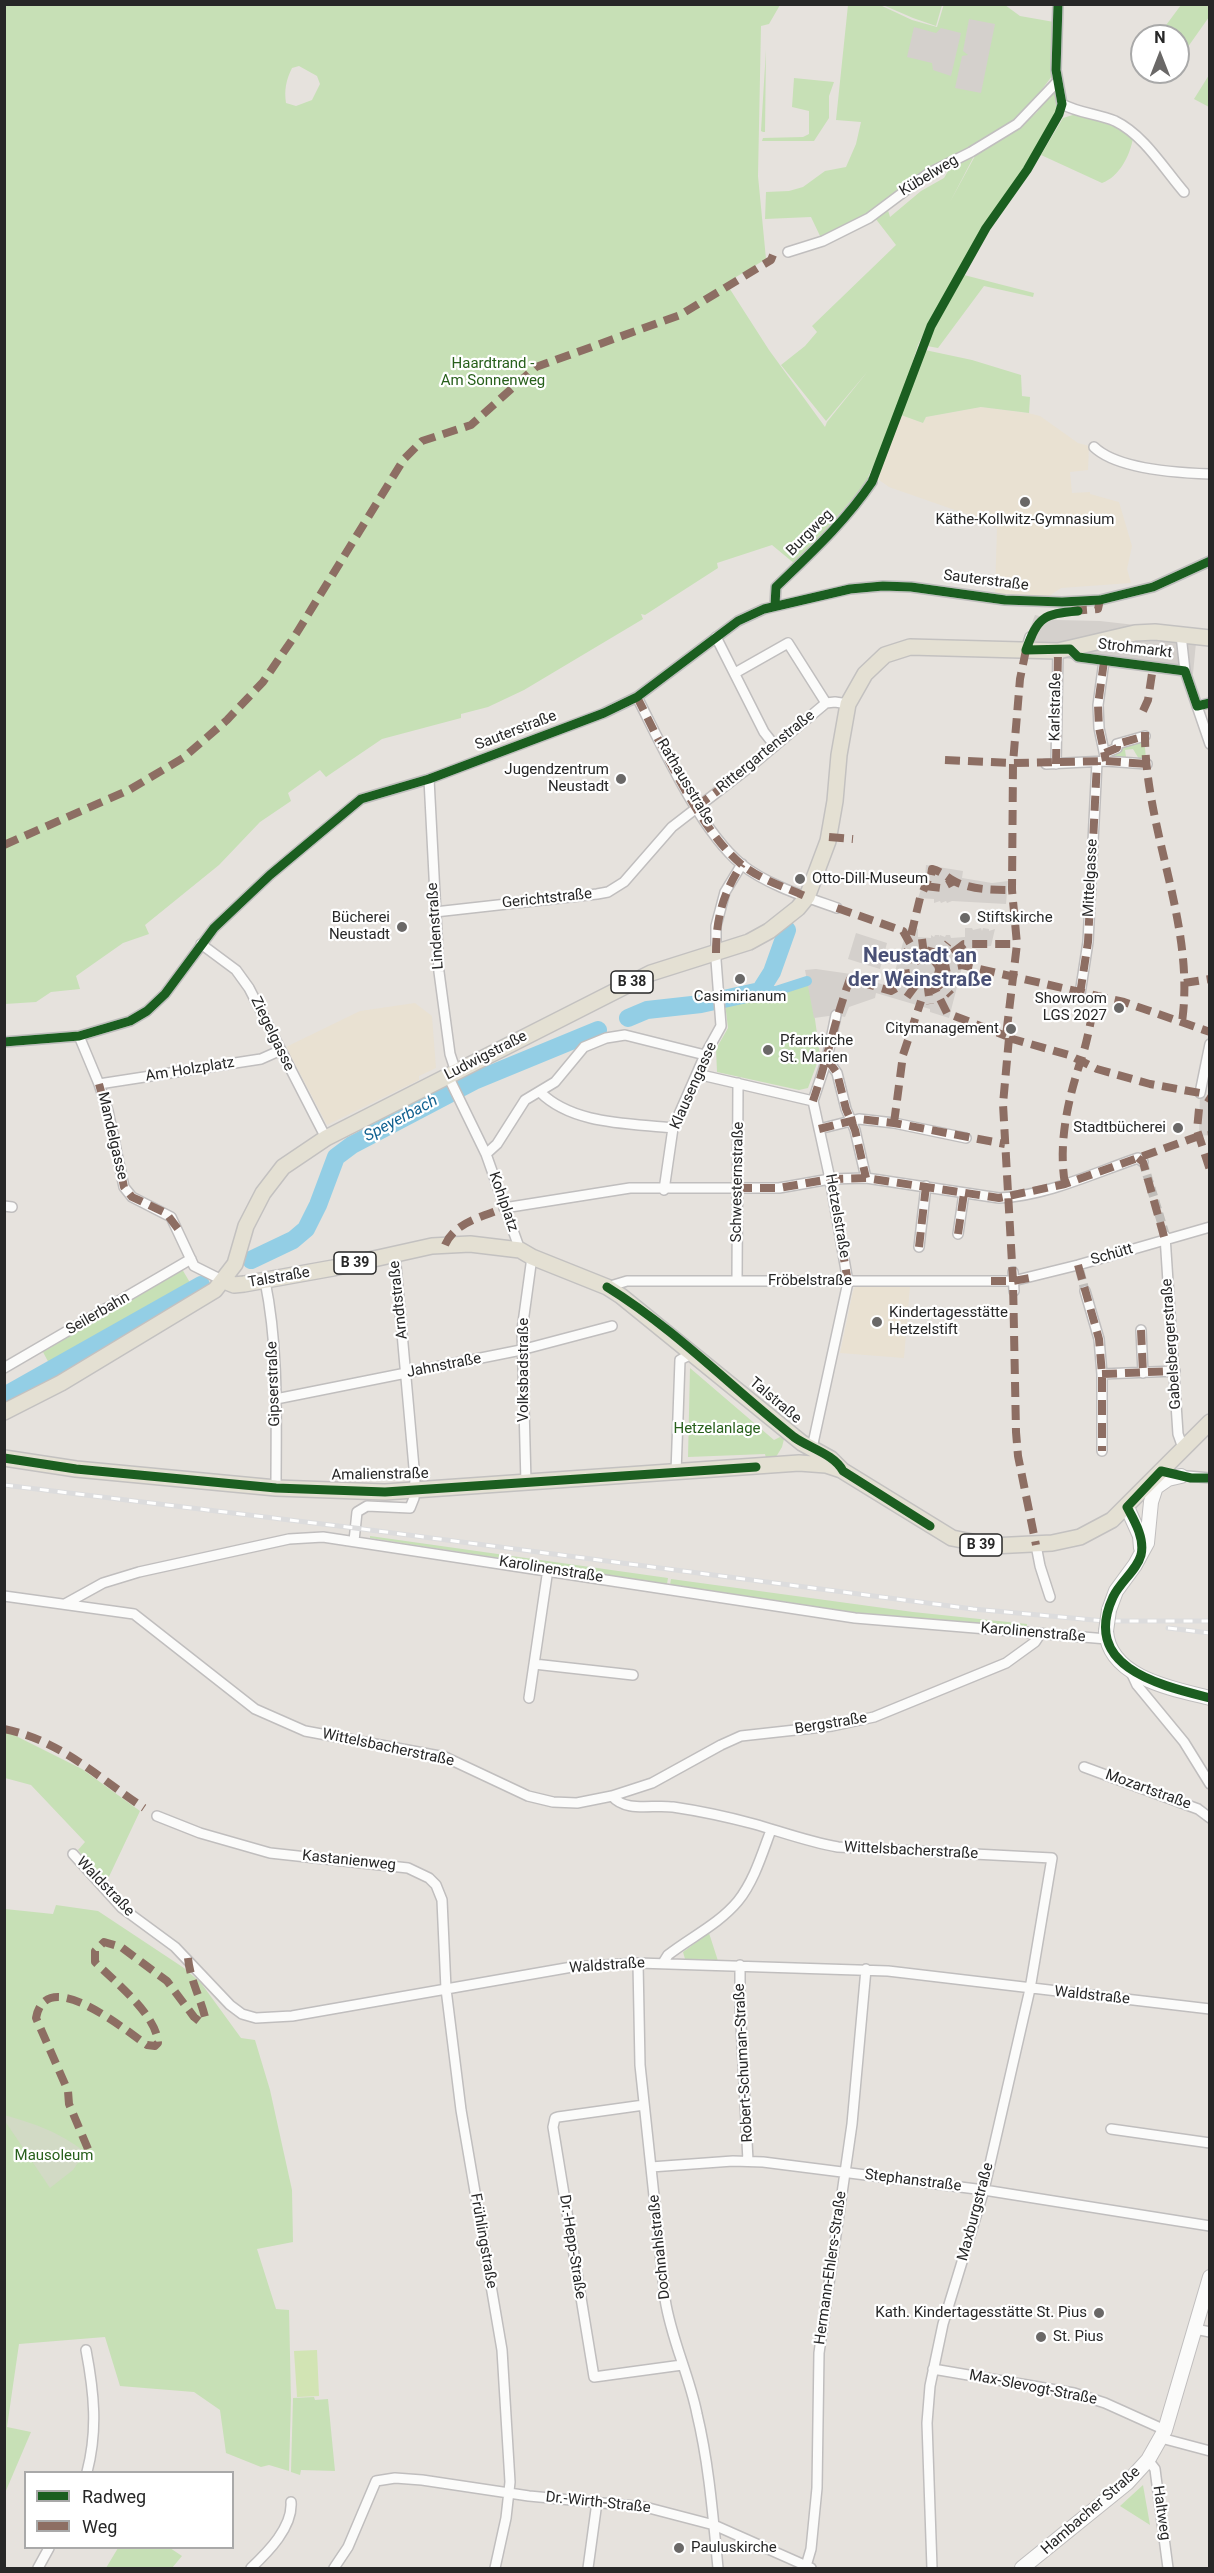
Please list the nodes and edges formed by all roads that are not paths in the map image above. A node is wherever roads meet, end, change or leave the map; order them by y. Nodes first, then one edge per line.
1 (1058, 4) edge
2 (1058, 81) junction
3 (1184, 192) dead end
4 (788, 252) dead end
5 (1094, 447) dead end
6 (1209, 474) edge
7 (872, 482) dead end
8 (1209, 561) edge
9 (775, 605) junction
10 (1181, 635) junction
11 (716, 637) junction
12 (1209, 638) edge
13 (1064, 650) junction
14 (1104, 661) junction
15 (1185, 671) junction
16 (735, 674) junction
17 (637, 698) junction
18 (826, 703) junction
19 (1209, 703) edge
20 (848, 704) junction
21 (1197, 706) junction
22 (1145, 736) dead end
23 (1209, 744) edge
24 (775, 746) junction
25 (1102, 759) junction
26 (1147, 764) dead end
27 (429, 779) junction
28 (696, 807) junction
29 (742, 864) junction
30 (807, 897) junction
31 (837, 908) dead end
32 (435, 912) junction
33 (201, 944) junction
34 (716, 953) junction
35 (1080, 994) dead end
36 (836, 1015) dead end
37 (79, 1036) junction
38 (4, 1042) edge
39 (1209, 1044) edge
40 (279, 1051) junction
41 (705, 1055) junction
42 (827, 1059) junction
43 (697, 1074) junction
44 (454, 1082) junction
45 (738, 1083) junction
46 (99, 1084) junction
47 (540, 1092) junction
48 (1200, 1094) dead end
49 (813, 1101) junction
50 (851, 1120) junction
51 (673, 1128) junction
52 (819, 1129) junction
53 (326, 1138) junction
54 (966, 1138) dead end
55 (486, 1154) junction
56 (1141, 1160) dead end
57 (866, 1178) junction
58 (830, 1179) junction
59 (926, 1186) junction
60 (738, 1188) junction
61 (663, 1190) junction
62 (964, 1193) junction
63 (504, 1208) junction
64 (1209, 1227) edge
65 (958, 1234) dead end
66 (1165, 1237) junction
67 (919, 1246) dead end
68 (395, 1254) junction
69 (526, 1254) junction
70 (191, 1259) junction
71 (235, 1264) junction
72 (204, 1273) junction
73 (224, 1281) junction
74 (265, 1281) junction
75 (736, 1281) junction
76 (848, 1281) junction
77 (1013, 1281) joint
78 (607, 1287) junction
79 (1085, 1291) tunnel mouth
80 (211, 1294) junction
81 (612, 1326) dead end
82 (1142, 1330) dead end
83 (521, 1350) junction
84 (693, 1353) junction
85 (4, 1368) edge
86 (1175, 1371) junction
87 (406, 1373) junction
88 (1143, 1373) junction
89 (1102, 1374) junction
90 (276, 1400) junction
91 (4, 1412) edge
92 (1209, 1422) edge
93 (792, 1435) junction
94 (812, 1448) junction
95 (1183, 1448) junction
96 (1102, 1451) dead end
97 (4, 1458) edge
98 (799, 1463) junction
99 (779, 1464) junction
100 (843, 1471) junction
101 (1161, 1471) junction
102 (676, 1473) junction
103 (1181, 1476) junction
104 (1209, 1478) edge
105 (526, 1484) junction
106 (276, 1488) junction
107 (1155, 1488) junction
108 (415, 1491) junction
109 (1126, 1507) junction
110 (1148, 1517) junction
111 (354, 1541) junction
112 (1036, 1545) junction
113 (1141, 1556) junction
114 (548, 1569) junction
115 (4, 1596) edge
116 (1050, 1597) dead end
117 (64, 1604) junction
118 (1041, 1633) junction
119 (1106, 1635) junction
120 (534, 1664) junction
121 (1131, 1672) junction
122 (633, 1675) dead end
123 (529, 1698) dead end
124 (1209, 1698) edge
125 (1084, 1767) dead end
126 (1209, 1784) edge
127 (612, 1796) junction
128 (157, 1816) dead end
129 (1209, 1818) edge
130 (771, 1830) junction
131 (73, 1854) dead end
132 (1052, 1858) joint
133 (638, 1963) junction
134 (663, 1963) junction
135 (741, 1965) junction
136 (866, 1969) junction
137 (446, 1989) junction
138 (1030, 1989) junction
139 (1209, 2008) edge
140 (644, 2105) junction
141 (1111, 2129) dead end
142 (1209, 2143) edge
143 (748, 2161) junction
144 (651, 2167) junction
145 (846, 2172) junction
146 (984, 2190) junction
147 (1209, 2226) edge
148 (1209, 2277) edge
149 (1196, 2329) junction
150 (1209, 2332) edge
151 (86, 2350) dead end
152 (682, 2365) junction
153 (933, 2369) junction
154 (1163, 2434) junction
155 (1209, 2451) edge
156 (1148, 2460) junction
157 (87, 2471) edge
158 (510, 2493) junction
159 (291, 2502) dead end
160 (597, 2502) junction
161 (714, 2525) junction
162 (48, 2549) edge
163 (809, 2567) edge
164 (38, 2568) edge
165 (251, 2568) edge
166 (334, 2568) edge
167 (495, 2568) edge
168 (588, 2568) edge
169 (718, 2568) edge
170 (932, 2568) edge
171 (1022, 2568) edge
172 (1168, 2568) edge

1 - 2 street
2 - 3 street
2 - 4 street, Kübelweg
5 - 6 street
7 - 9 street, Burgweg
8 - 9 street, Sauterstraße
9 - 11 street, Sauterstraße
10 - 12 main road, B 38
10 - 13 main road, Strohmarkt / B 38
10 - 15 street
11 - 16 street
11 - 17 street, Sauterstraße
13 - 14 street, Strohmarkt
13 - 20 main road, Strohmarkt / B 38
13 - 25 street, Karlstraße
14 - 15 street, Strohmarkt
14 - 25 street, Strohmarkt
15 - 21 street
16 - 18 street
16 - 24 street
17 - 27 street, Sauterstraße
17 - 28 street, Rathausstraße
18 - 20 street, Rittergartenstraße
18 - 24 street, Rittergartenstraße
19 - 21 street
20 - 30 main road, B 38
21 - 23 street
22 - 25 street
24 - 28 street, Rittergartenstraße
25 - 26 street
25 - 35 street, Mittelgasse
27 - 32 street, Lindenstraße
27 - 33 street, Sauterstraße
28 - 29 street, Rathausstraße
28 - 32 street, Gerichtstraße
29 - 30 street, Rathausstraße
29 - 34 street, Klausengasse
30 - 31 street, Rathausstraße
30 - 34 main road, Ludwigstraße / B 38
32 - 44 street, Lindenstraße
33 - 37 street, Sauterstraße
33 - 40 street, Ziegelgasse
34 - 41 street, Klausengasse
34 - 44 main road, Ludwigstraße / B 38
36 - 42 street
37 - 38 street, Sauterstraße
37 - 46 street, Mandelgasse
39 - 48 street
40 - 46 street, Am Holzplatz
40 - 53 street, Ziegelgasse
41 - 43 street, Klausengasse
41 - 47 street, Kohlplatz
42 - 49 street
42 - 50 street
43 - 45 street
43 - 51 street, Klausengasse
44 - 53 main road, Ludwigstraße / B 38
44 - 55 street, Kohlplatz
45 - 49 street
45 - 60 street, Schwesternstraße
46 - 70 street, Mandelgasse
47 - 51 street
47 - 55 street, Kohlplatz
49 - 52 street, Hetzelstraße
50 - 52 street
50 - 54 street
50 - 57 street
51 - 61 street, Klausengasse
52 - 58 street, Hetzelstraße
53 - 71 main road, Ludwigstraße / B 38
55 - 63 street, Kohlplatz
56 - 62 street
57 - 58 street
57 - 59 street
58 - 60 street
58 - 76 street, Hetzelstraße
59 - 62 street
59 - 67 street
60 - 61 street
60 - 75 street, Schwesternstraße
61 - 63 street
62 - 65 street
63 - 69 street, Kohlplatz
64 - 66 street, Schütt
66 - 77 street, Schütt
66 - 86 street, Gabelsbergerstraße
68 - 69 main road, Talstraße / B 39
68 - 74 main road, Talstraße / B 39
68 - 87 street, Arndtstraße
69 - 78 main road, Talstraße / B 39
69 - 83 street, Volksbadstraße
70 - 72 street, Mandelgasse
70 - 85 street, Seilerbahn
71 - 73 main road, Ludwigstraße
71 - 74 main road
72 - 73 street, Mandelgasse
72 - 80 street, Mandelgasse
73 - 74 main road, Talstraße / B 39
73 - 80 main road
74 - 90 street, Gipserstraße
75 - 76 street, Fröbelstraße
75 - 78 street, Fröbelstraße
76 - 77 street, Fröbelstraße
76 - 94 street, Hetzelstraße
78 - 84 main road, Talstraße / B 39
79 - 89 street
80 - 91 main road
81 - 83 street, Jahnstraße
82 - 88 street
83 - 87 street, Jahnstraße
83 - 105 street, Volksbadstraße
84 - 93 main road, Talstraße / B 39
84 - 102 street
86 - 88 street
86 - 95 street, Gabelsbergerstraße
87 - 90 street, Jahnstraße
87 - 108 street, Arndtstraße
88 - 89 street
89 - 96 street
90 - 106 street, Gipserstraße
92 - 95 main road, B 39
93 - 94 main road, Talstraße / B 39
93 - 99 main road
94 - 98 main road
94 - 100 main road, Talstraße / B 39
95 - 101 main road, B 39
97 - 106 main road, Amalienstraße / B 39
98 - 99 main road, Amalienstraße / B 39
98 - 100 main road, Amalienstraße / B 39
99 - 102 main road, Amalienstraße / B 39
100 - 112 main road, Talstraße / B 39
101 - 103 street
101 - 107 street
101 - 109 main road, B 39
102 - 105 main road, Amalienstraße / B 39
103 - 104 street
103 - 107 street
105 - 108 main road, Amalienstraße / B 39
106 - 108 main road, Amalienstraße / B 39
107 - 110 street
108 - 111 street
109 - 110 street
109 - 112 main road, B 39
109 - 113 street
110 - 113 street
111 - 114 street, Karolinenstraße
111 - 117 street, Karolinenstraße
112 - 116 street
113 - 119 street, bridge
114 - 118 street, Karolinenstraße
114 - 120 street
115 - 117 street
117 - 127 street, Wittelsbacherstraße
118 - 119 street, Karolinenstraße
118 - 127 street, Bergstraße
119 - 121 street
120 - 122 street
120 - 123 street
121 - 124 street
121 - 126 street
125 - 129 street, Mozartstraße
127 - 130 street, Wittelsbacherstraße
128 - 137 street, Kastanienweg
130 - 132 street, Wittelsbacherstraße
130 - 134 street
131 - 137 street, Waldstraße
132 - 138 street, Maxburgstraße
133 - 134 street, Waldstraße
133 - 137 street, Waldstraße
133 - 140 street, Dochnahlstraße
134 - 135 street, Waldstraße
135 - 136 street, Waldstraße
135 - 143 street, Robert-Schuman-Straße
136 - 138 street, Waldstraße
136 - 145 street, Hermann-Ehlers-Straße
137 - 158 street, Frühlingstraße
138 - 139 street, Waldstraße
138 - 146 street, Maxburgstraße
140 - 144 street, Dochnahlstraße
140 - 152 street, Dr.-Hepp-Straße
141 - 142 street
143 - 144 street, Stephanstraße
143 - 145 street, Stephanstraße
144 - 152 street, Dochnahlstraße
145 - 146 street, Stephanstraße
145 - 163 street, Hermann-Ehlers-Straße
146 - 147 street, Stephanstraße
146 - 153 street, Maxburgstraße
148 - 149 street, Hambacher Straße
149 - 150 street
149 - 154 street, Hambacher Straße
151 - 157 street
152 - 161 street, Dochnahlstraße
153 - 154 street, Max-Slevogt-Straße
153 - 170 street, Maxburgstraße
154 - 155 street, Max-Slevogt-Straße
154 - 156 street, Hambacher Straße
156 - 171 street, Hambacher Straße
156 - 172 street, Haltweg
158 - 160 street, Dr.-Wirth-Straße
158 - 166 street, Dr.-Wirth-Straße
158 - 167 street, Frühlingstraße
159 - 165 street
160 - 161 street, Dr.-Wirth-Straße
160 - 168 street
161 - 163 street, Dr.-Wirth-Straße
161 - 169 street, Dochnahlstraße
162 - 164 street

